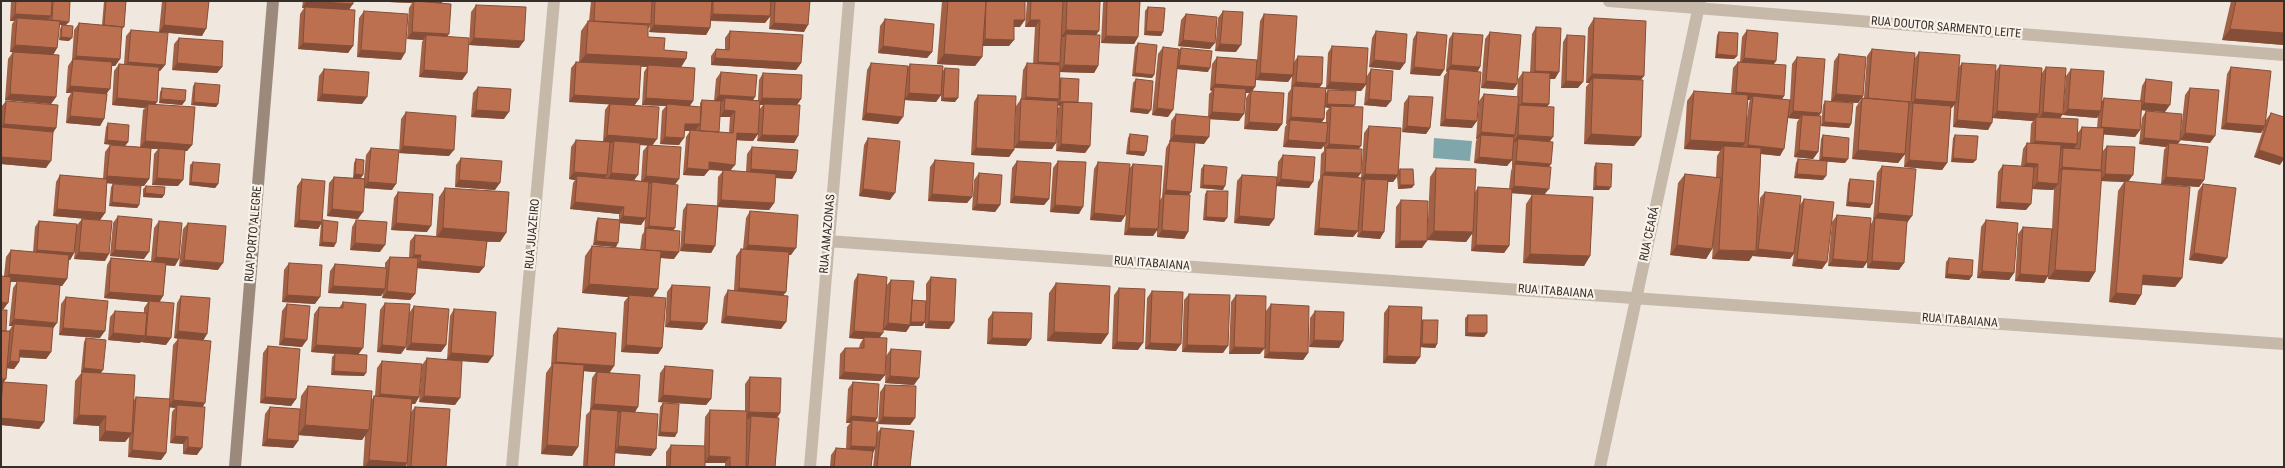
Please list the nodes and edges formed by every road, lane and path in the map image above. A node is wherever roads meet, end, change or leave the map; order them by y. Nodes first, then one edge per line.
1 (273, 1) edge
2 (554, 1) edge
3 (849, 1) edge
4 (1609, 1) edge
5 (1700, 4) edge
6 (2284, 55) edge
7 (827, 241) junction
8 (1636, 298) junction
9 (2284, 344) edge
10 (235, 467) edge
11 (512, 467) edge
12 (810, 467) edge
13 (1600, 467) edge

1 - 10 street, RUA PORTO ALEGRE
2 - 11 street, RUA JUAZEIRO
3 - 7 street, RUA AMAZONAS
4 - 5 street, RUA DOUTOR SARMENTO LEITE
5 - 6 street, RUA DOUTOR SARMENTO LEITE
5 - 8 street, RUA CEARÁ
7 - 8 street, RUA ITABAIANA
7 - 12 street, RUA AMAZONAS
8 - 9 street, RUA ITABAIANA
8 - 13 street, RUA CEARÁ

